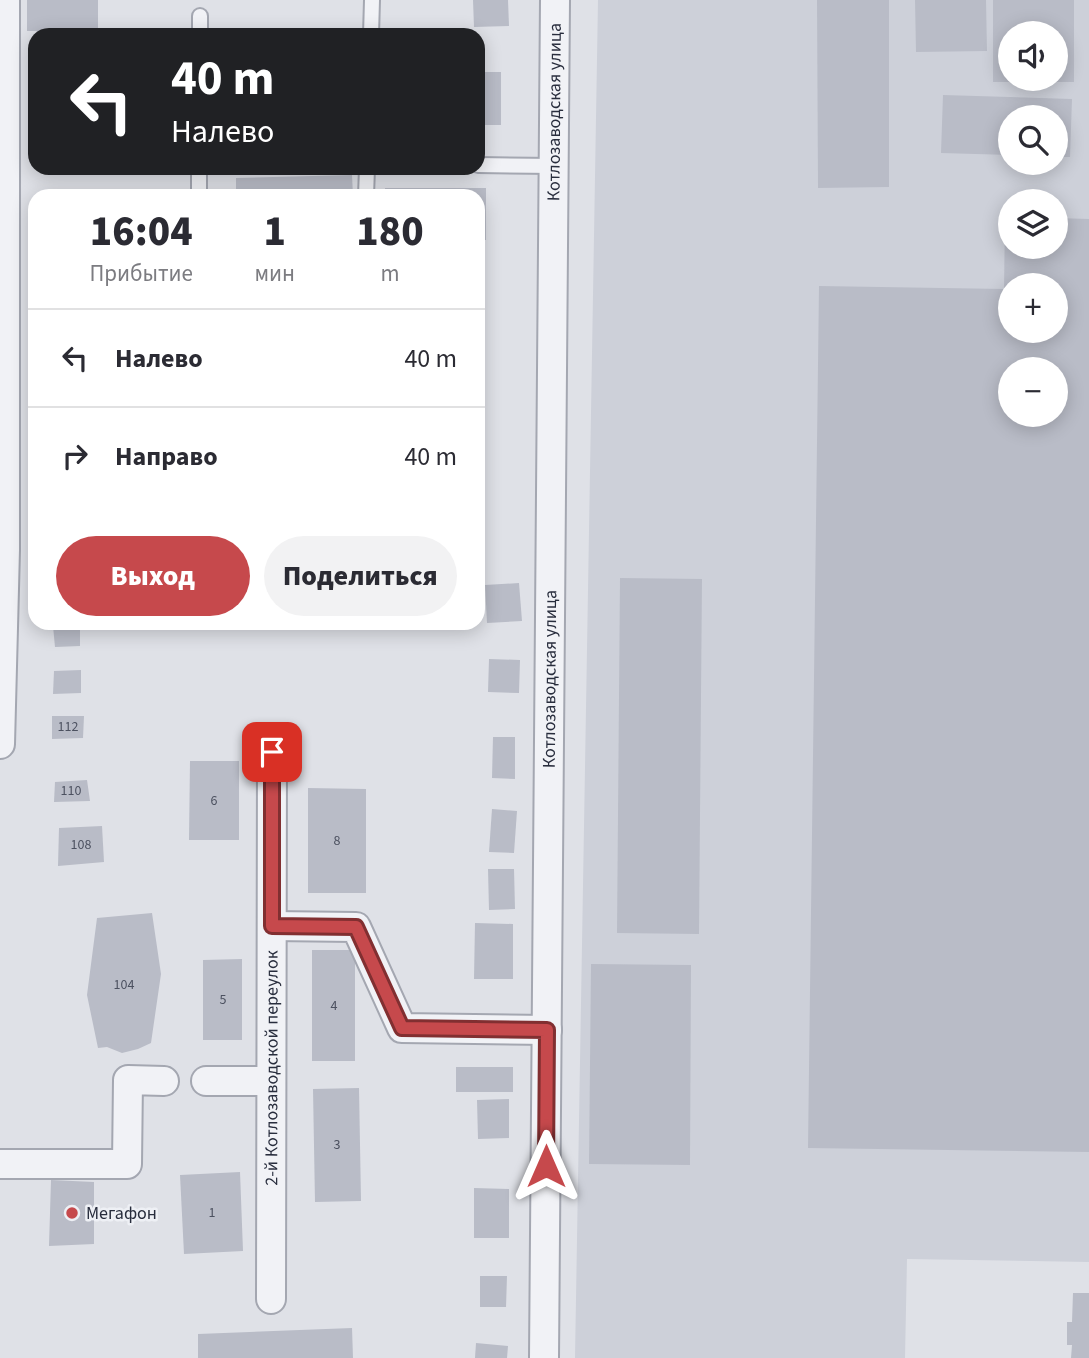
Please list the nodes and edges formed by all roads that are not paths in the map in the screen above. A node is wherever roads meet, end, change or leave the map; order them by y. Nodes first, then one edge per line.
1 (5, 0) edge
2 (372, 0) edge
3 (555, 0) edge
4 (201, 16) dead end
5 (200, 28) edge
6 (371, 28) edge
7 (485, 165) edge
8 (554, 166) junction
9 (3, 550) edge
10 (0, 744) edge
11 (272, 752) dead end
12 (272, 926) junction
13 (547, 1030) junction
14 (164, 1081) dead end
15 (206, 1081) dead end
16 (271, 1081) junction
17 (0, 1164) edge
18 (271, 1299) dead end
19 (544, 1358) edge

1 - 9 street
2 - 6 lane
3 - 8 street, Котлозаводская улица
4 - 5 lane
7 - 8 lane
8 - 13 street, Котлозаводская улица
9 - 10 street
11 - 12 street, 2-й Котлозаводской переулок
12 - 13 street
12 - 16 street, 2-й Котлозаводской переулок
13 - 19 street, Котлозаводская улица
14 - 17 street
15 - 16 street
16 - 18 street, 2-й Котлозаводской переулок

